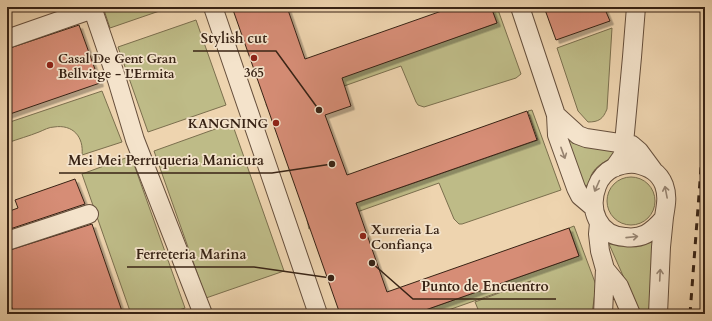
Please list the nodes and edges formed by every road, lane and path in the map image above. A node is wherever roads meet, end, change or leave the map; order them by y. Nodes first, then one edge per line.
1 (213, 7) edge
2 (520, 7) edge
3 (636, 7) edge
4 (92, 8) edge
5 (7, 40) edge
6 (629, 92) junction
7 (556, 115) junction
8 (594, 140) junction
9 (632, 147) junction
10 (614, 168) junction
11 (653, 170) junction
12 (89, 214) dead end
13 (596, 215) junction
14 (664, 218) junction
15 (7, 241) edge
16 (604, 269) junction
17 (203, 314) edge
18 (318, 314) edge
19 (603, 314) edge
20 (631, 314) edge
21 (658, 314) edge

1 - 18 street
2 - 7 street
3 - 6 street
4 - 5 street
4 - 17 street
6 - 8 street
6 - 9 street
7 - 8 street
7 -> 13 street
8 - 9 street
9 - 10 street
9 - 11 street
10 - 11 street
10 -> 13 street
14 -> 11 street
12 - 15 street
13 -> 14 street
13 - 16 street
21 -> 14 street
16 - 19 street
16 - 20 street

